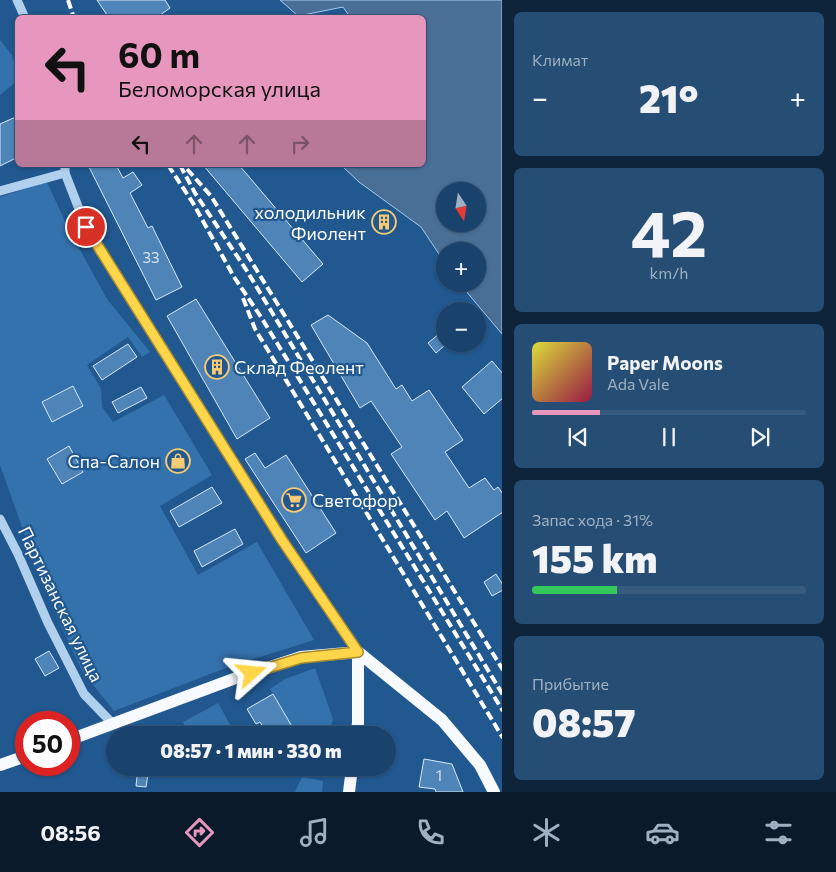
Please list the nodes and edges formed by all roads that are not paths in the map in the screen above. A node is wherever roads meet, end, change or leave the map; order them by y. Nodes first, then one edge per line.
1 (17, 0) edge
2 (24, 15) edge
3 (65, 169) edge
4 (0, 191) edge
5 (0, 520) edge
6 (358, 652) junction
7 (113, 724) junction
8 (356, 726) edge
9 (80, 736) edge
10 (15, 760) edge
11 (0, 766) edge
12 (351, 776) edge
13 (348, 792) edge
14 (494, 792) edge

1 - 2 street
3 - 4 street
3 - 6 street
5 - 7 street, Партизанская улица
6 - 7 main road
6 - 8 main road
6 - 14 main road
7 - 9 main road
10 - 11 main road
12 - 13 main road

